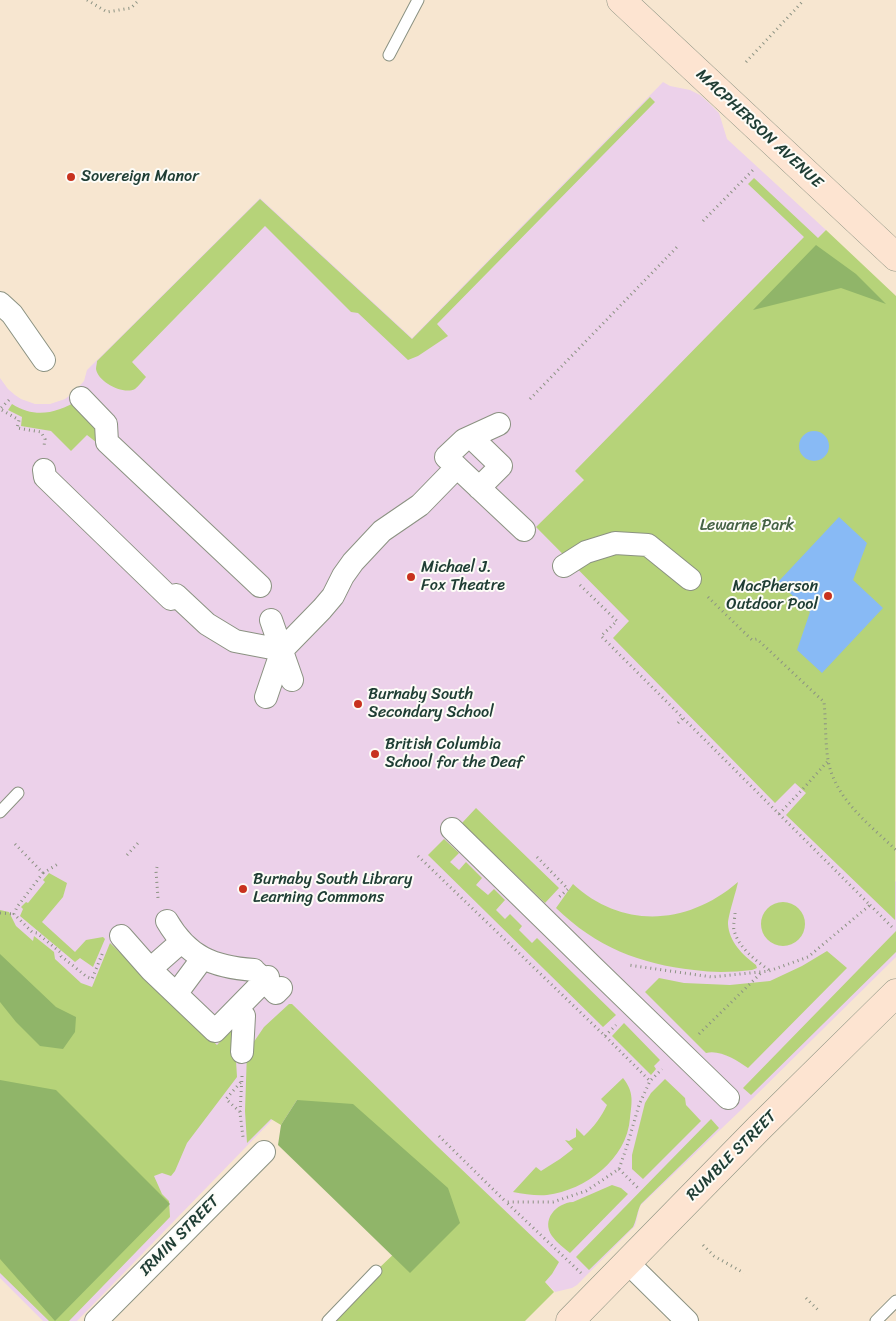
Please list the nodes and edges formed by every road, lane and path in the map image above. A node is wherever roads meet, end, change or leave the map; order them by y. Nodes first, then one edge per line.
1 (87, 0) edge
2 (139, 0) edge
3 (418, 0) edge
4 (622, 0) edge
5 (804, 0) edge
6 (389, 55) dead end
7 (746, 62) dead end
8 (754, 169) dead end
9 (703, 221) dead end
10 (677, 247) dead end
11 (896, 257) edge
12 (0, 303) edge
13 (44, 360) dead end
14 (81, 398) dead end
15 (530, 399) dead end
16 (9, 400) dead end
17 (499, 424) dead end
18 (471, 437) junction
19 (45, 439) dead end
20 (457, 467) junction
21 (44, 470) dead end
22 (473, 488) junction
23 (524, 530) dead end
24 (569, 573) joint
25 (690, 579) joint
26 (260, 586) dead end
27 (271, 620) dead end
28 (282, 650) junction
29 (292, 680) dead end
30 (266, 697) dead end
31 (683, 718) junction
32 (678, 723) dead end
33 (828, 761) junction
34 (734, 769) junction
35 (730, 773) dead end
36 (18, 793) dead end
37 (0, 812) edge
38 (779, 814) junction
39 (452, 828) dead end
40 (138, 843) dead end
41 (15, 844) dead end
42 (896, 850) edge
43 (127, 855) dead end
44 (418, 856) dead end
45 (537, 857) dead end
46 (58, 864) dead end
47 (43, 873) junction
48 (870, 905) junction
49 (0, 913) edge
50 (735, 913) dead end
51 (14, 914) junction
52 (540, 915) junction
53 (166, 921) dead end
54 (893, 928) dead end
55 (113, 942) joint
56 (181, 942) junction
57 (202, 959) junction
58 (592, 966) junction
59 (154, 967) junction
60 (769, 971) junction
61 (762, 972) junction
62 (181, 990) junction
63 (896, 993) edge
64 (237, 1010) junction
65 (242, 1052) joint
66 (680, 1052) junction
67 (650, 1081) junction
68 (241, 1082) junction
69 (728, 1098) dead end
70 (240, 1113) junction
71 (242, 1129) dead end
72 (439, 1136) dead end
73 (264, 1152) dead end
74 (619, 1169) junction
75 (639, 1189) dead end
76 (506, 1202) junction
77 (703, 1245) dead end
78 (628, 1263) junction
79 (376, 1271) dead end
80 (744, 1273) dead end
81 (585, 1277) dead end
82 (806, 1298) dead end
83 (896, 1301) edge
84 (819, 1311) dead end
85 (96, 1321) edge
86 (328, 1321) edge
87 (570, 1321) edge
88 (687, 1321) edge
89 (876, 1321) edge

1 - 2 path
3 - 6 lane
4 - 11 street, MACPHERSON AVENUE
5 - 7 path
8 - 9 path
10 - 15 path
12 - 13 street
14 - 26 street
16 - 19 path
17 - 18 street
18 - 20 street
18 - 22 street
20 - 22 street
20 - 28 street
21 - 28 street
22 - 23 street
24 - 25 street
24 - 31 path
25 - 33 path
27 - 28 street
28 - 29 street
28 - 30 street
31 - 32 path
31 - 34 path
33 - 38 path
33 - 42 path
34 - 35 path
34 - 38 path
36 - 37 lane
38 - 48 path
39 - 52 street
40 - 43 path
41 - 47 path
44 - 67 path
45 - 52 path
46 - 47 path
47 - 51 path
48 - 54 path
48 - 60 path
49 - 51 path
50 - 60 path
51 - 55 path
52 - 58 street
53 - 56 street
55 - 59 street
56 - 57 street
56 - 59 street
57 - 62 street
57 - 64 street
58 - 61 path
58 - 66 street
59 - 62 street
60 - 61 path
61 - 66 path
62 - 64 street
63 - 78 street, RUMBLE STREET
64 - 65 street
65 - 68 path
66 - 67 path
66 - 69 street
67 - 74 path
68 - 70 path
68 - 70 path
70 - 71 path
72 - 76 path
73 - 85 street, IRMIN STREET
74 - 75 path
74 - 76 path
76 - 81 path
77 - 80 path
78 - 87 street, RUMBLE STREET
78 - 88 street
79 - 86 lane
82 - 84 path
83 - 89 lane

